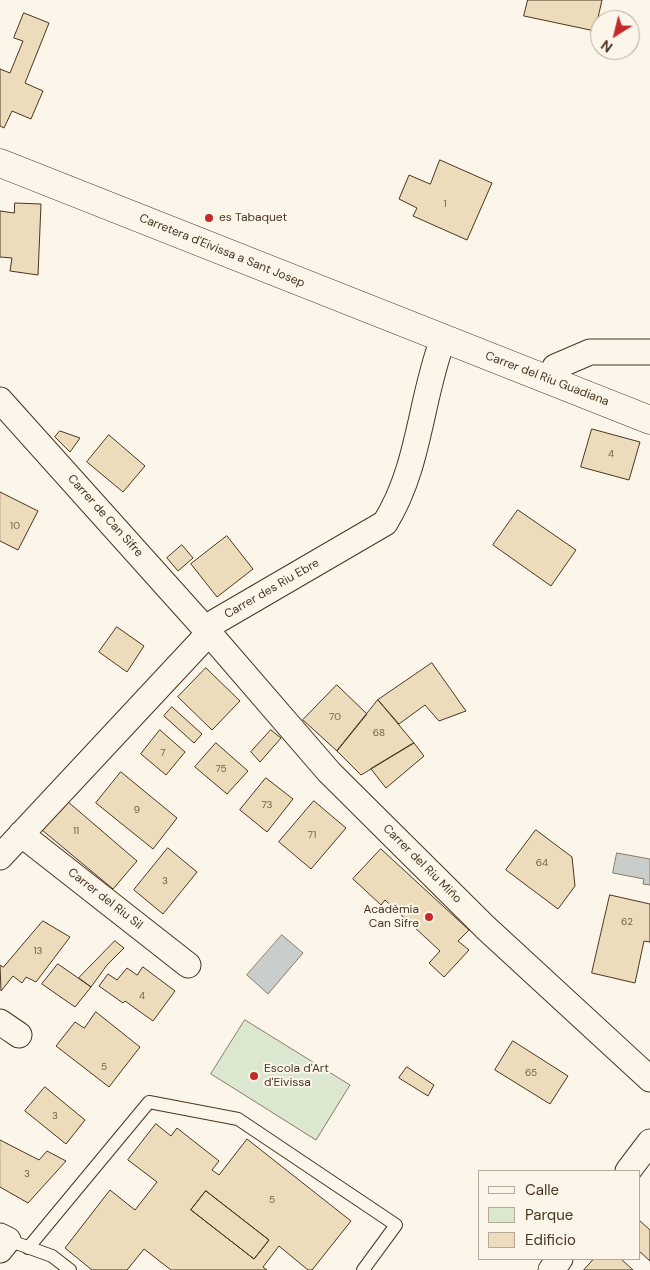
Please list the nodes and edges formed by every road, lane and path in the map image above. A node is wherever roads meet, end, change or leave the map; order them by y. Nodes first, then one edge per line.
1 (0, 163) edge
2 (444, 339) junction
3 (650, 352) edge
4 (549, 380) junction
5 (0, 400) edge
6 (650, 420) edge
7 (209, 633) junction
8 (21, 834) junction
9 (0, 857) edge
10 (188, 965) dead end
11 (650, 1079) edge
12 (650, 1142) edge
13 (629, 1170) edge
14 (9, 1244) edge
15 (559, 1260) edge
16 (70, 1270) edge
17 (363, 1270) edge
18 (551, 1270) edge

1 - 2 main road, Carretera d'Eivissa a Sant Josep
2 - 4 main road, Carrer del Riu Guadiana
2 - 7 street, Carrer des Riu Ebre
3 - 4 street
4 - 6 main road, Carrer del Riu Guadiana
5 - 7 street, Carrer de Can Sifre
7 - 8 street, Carrer des Riu Ebre
7 - 11 street, Carrer del Riu Miño
8 - 9 street, Carrer des Riu Ebre
8 - 10 street, Carrer del Riu Sil
12 - 13 street
14 - 16 lane
14 - 17 lane
15 - 18 street

